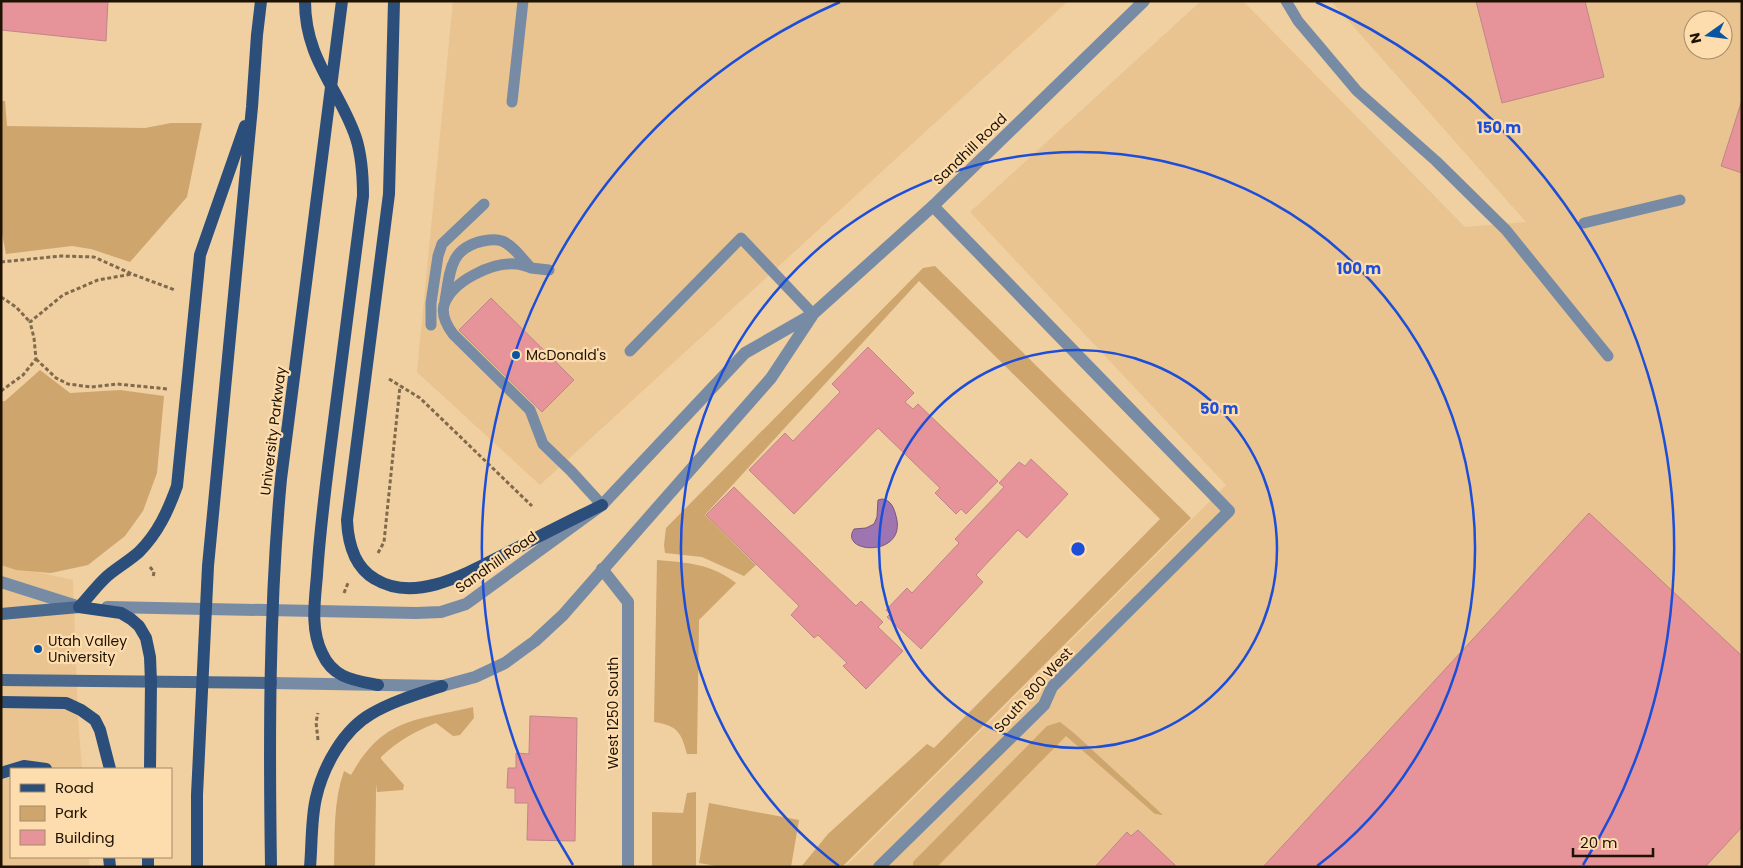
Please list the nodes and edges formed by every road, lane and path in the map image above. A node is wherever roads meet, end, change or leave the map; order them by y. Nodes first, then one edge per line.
1 (261, 1) edge
2 (305, 1) edge
3 (342, 1) edge
4 (394, 1) edge
5 (523, 1) edge
6 (1144, 1) edge
7 (1286, 1) edge
8 (332, 89) junction
9 (512, 102) dead end
10 (252, 108) junction
11 (1680, 200) dead end
12 (484, 204) dead end
13 (933, 206) junction
14 (1584, 223) dead end
15 (1, 262) edge
16 (531, 268) junction
17 (549, 270) dead end
18 (132, 274) junction
19 (175, 290) dead end
20 (1, 296) edge
21 (444, 306) junction
22 (813, 314) junction
23 (30, 322) junction
24 (431, 325) dead end
25 (630, 350) dead end
26 (1608, 356) dead end
27 (36, 359) junction
28 (389, 379) dead end
29 (400, 386) junction
30 (172, 389) dead end
31 (1, 391) edge
32 (602, 505) junction
33 (532, 506) dead end
34 (378, 553) dead end
35 (149, 566) dead end
36 (602, 569) junction
37 (153, 578) dead end
38 (1, 582) edge
39 (348, 583) dead end
40 (344, 593) dead end
41 (80, 607) junction
42 (206, 609) junction
43 (273, 610) junction
44 (315, 611) junction
45 (1, 614) edge
46 (1, 680) edge
47 (151, 682) junction
48 (202, 683) junction
49 (271, 683) junction
50 (378, 685) junction
51 (442, 686) junction
52 (1, 702) edge
53 (318, 713) dead end
54 (322, 745) dead end
55 (17, 768) edge
56 (39, 768) edge
57 (110, 768) edge
58 (150, 768) edge
59 (197, 867) edge
60 (271, 867) edge
61 (310, 867) edge
62 (628, 867) edge
63 (879, 867) edge

1 - 10 main road
2 - 8 main road
3 - 8 main road, University Parkway
4 - 32 main road
5 - 9 lane
6 - 13 street, Sandhill Road
7 - 26 lane
8 - 43 main road, University Parkway
8 - 44 main road
10 - 41 main road
10 - 42 main road
11 - 14 lane
12 - 24 lane
13 - 22 street, Sandhill Road
13 - 63 street, South 800 West
15 - 18 path
16 - 17 lane
16 - 21 lane
16 - 21 lane
18 - 19 path
18 - 23 path
20 - 23 path
21 - 32 lane
22 - 25 lane
22 - 32 street, Sandhill Road
22 - 36 street, Sandhill Road
23 - 27 path
27 - 30 path
27 - 31 path
28 - 29 path
29 - 33 path
29 - 34 path
32 - 44 street, Sandhill Road
35 - 37 path
36 - 51 street, Sandhill Road
36 - 62 street, West 1250 South
38 - 41 street, Sandhill Road
39 - 40 path
41 - 42 street, Sandhill Road
41 - 45 main road
41 - 47 main road
42 - 43 street, Sandhill Road
42 - 48 main road
43 - 44 street, Sandhill Road
43 - 49 main road, University Parkway
44 - 50 main road
46 - 47 main road, Sandhill Road
47 - 48 main road, Sandhill Road
47 - 58 main road
48 - 49 main road, Sandhill Road
48 - 59 main road
49 - 50 street, Sandhill Road
49 - 60 main road, University Parkway
50 - 51 street, Sandhill Road
51 - 61 main road
52 - 57 main road
53 - 54 path
55 - 56 main road

